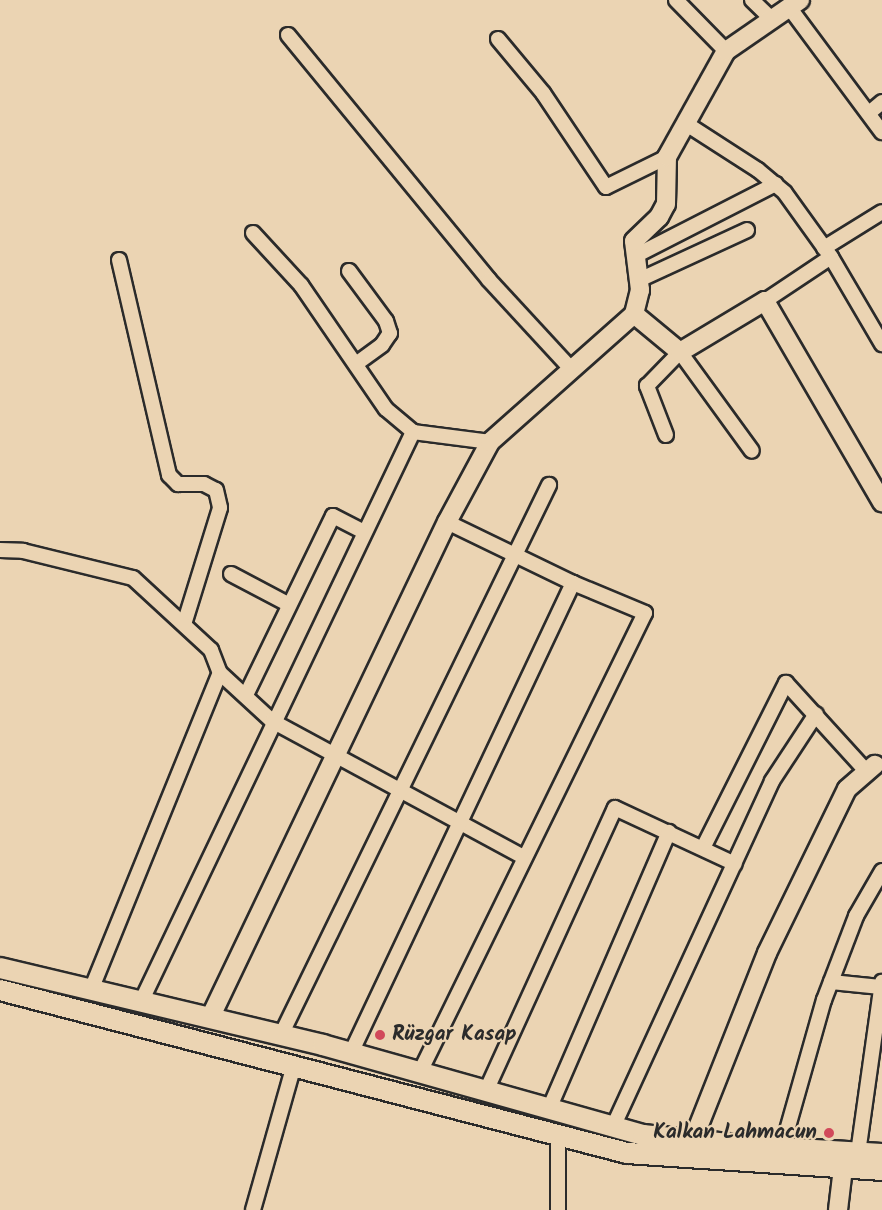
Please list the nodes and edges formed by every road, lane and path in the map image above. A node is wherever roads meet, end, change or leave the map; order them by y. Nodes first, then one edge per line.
1 (676, 0) edge
2 (752, 0) edge
3 (794, 4) edge
4 (772, 19) junction
5 (288, 35) dead end
6 (498, 39) dead end
7 (726, 51) junction
8 (882, 102) edge
9 (868, 113) junction
10 (685, 123) junction
11 (882, 132) edge
12 (667, 157) junction
13 (776, 184) junction
14 (882, 212) edge
15 (747, 230) dead end
16 (253, 233) dead end
17 (828, 252) junction
18 (635, 256) junction
19 (120, 260) dead end
20 (349, 271) dead end
21 (639, 280) junction
22 (765, 301) junction
23 (634, 314) junction
24 (882, 344) edge
25 (680, 352) junction
26 (356, 364) junction
27 (571, 369) junction
28 (413, 432) junction
29 (666, 435) dead end
30 (490, 442) junction
31 (752, 451) dead end
32 (549, 485) dead end
33 (882, 502) edge
34 (447, 522) junction
35 (364, 532) junction
36 (0, 550) edge
37 (514, 554) junction
38 (231, 574) dead end
39 (573, 583) junction
40 (288, 604) junction
41 (184, 624) junction
42 (220, 673) junction
43 (246, 695) junction
44 (816, 714) junction
45 (272, 721) junction
46 (336, 754) junction
47 (876, 765) edge
48 (401, 790) junction
49 (460, 822) junction
50 (669, 832) junction
51 (703, 848) junction
52 (524, 856) junction
53 (735, 864) junction
54 (882, 871) edge
55 (0, 968) edge
56 (831, 982) junction
57 (882, 982) edge
58 (881, 987) edge
59 (0, 990) edge
60 (90, 990) junction
61 (141, 1002) junction
62 (210, 1018) junction
63 (281, 1035) junction
64 (351, 1053) junction
65 (294, 1065) junction
66 (420, 1072) junction
67 (486, 1091) junction
68 (549, 1108) junction
69 (613, 1127) junction
70 (558, 1135) junction
71 (693, 1140) junction
72 (782, 1148) junction
73 (858, 1153) junction
74 (882, 1154) edge
75 (843, 1167) junction
76 (882, 1170) edge
77 (253, 1210) edge
78 (558, 1210) edge
79 (838, 1210) edge

1 - 7 street
2 - 4 street
3 - 4 street
3 - 9 street
4 - 7 street
5 - 27 street
6 - 12 street
7 - 10 street
8 - 9 street
9 - 11 street
10 - 12 street
10 - 13 street
12 - 18 street
13 - 17 street
13 - 18 street
14 - 17 street
15 - 21 street
16 - 26 street
17 - 22 street
17 - 24 street
18 - 21 street
19 - 41 street
20 - 26 street
21 - 23 street
22 - 25 street
22 - 33 street
23 - 25 street
23 - 27 street
25 - 29 street
25 - 31 street
26 - 28 street
27 - 30 street
28 - 30 street
28 - 35 street
30 - 34 street
32 - 37 street
34 - 37 street
34 - 46 street
35 - 40 street
35 - 45 street
36 - 41 street
37 - 39 street
37 - 48 street
38 - 40 street
39 - 49 street
39 - 52 street
40 - 43 street
41 - 42 street
42 - 43 street
42 - 60 street
43 - 45 street
44 - 47 street
44 - 51 street
44 - 53 street
45 - 46 street
45 - 61 street
46 - 48 street
46 - 62 street
47 - 71 street
48 - 49 street
48 - 63 street
49 - 52 street
49 - 64 street
50 - 51 street
50 - 67 street
50 - 68 street
51 - 53 street
52 - 66 street
53 - 69 street
54 - 56 street
55 - 60 main road
56 - 58 street
56 - 72 street
57 - 58 street
58 - 73 street
59 - 65 main road
60 - 61 main road
61 - 62 main road
62 - 63 main road
63 - 64 main road
64 - 66 main road
65 - 70 main road
65 - 77 street
66 - 67 main road
67 - 68 main road
68 - 69 main road
69 - 71 main road
70 - 75 main road
70 - 78 street
71 - 72 main road
72 - 73 main road
73 - 74 main road
75 - 76 main road
75 - 79 street

